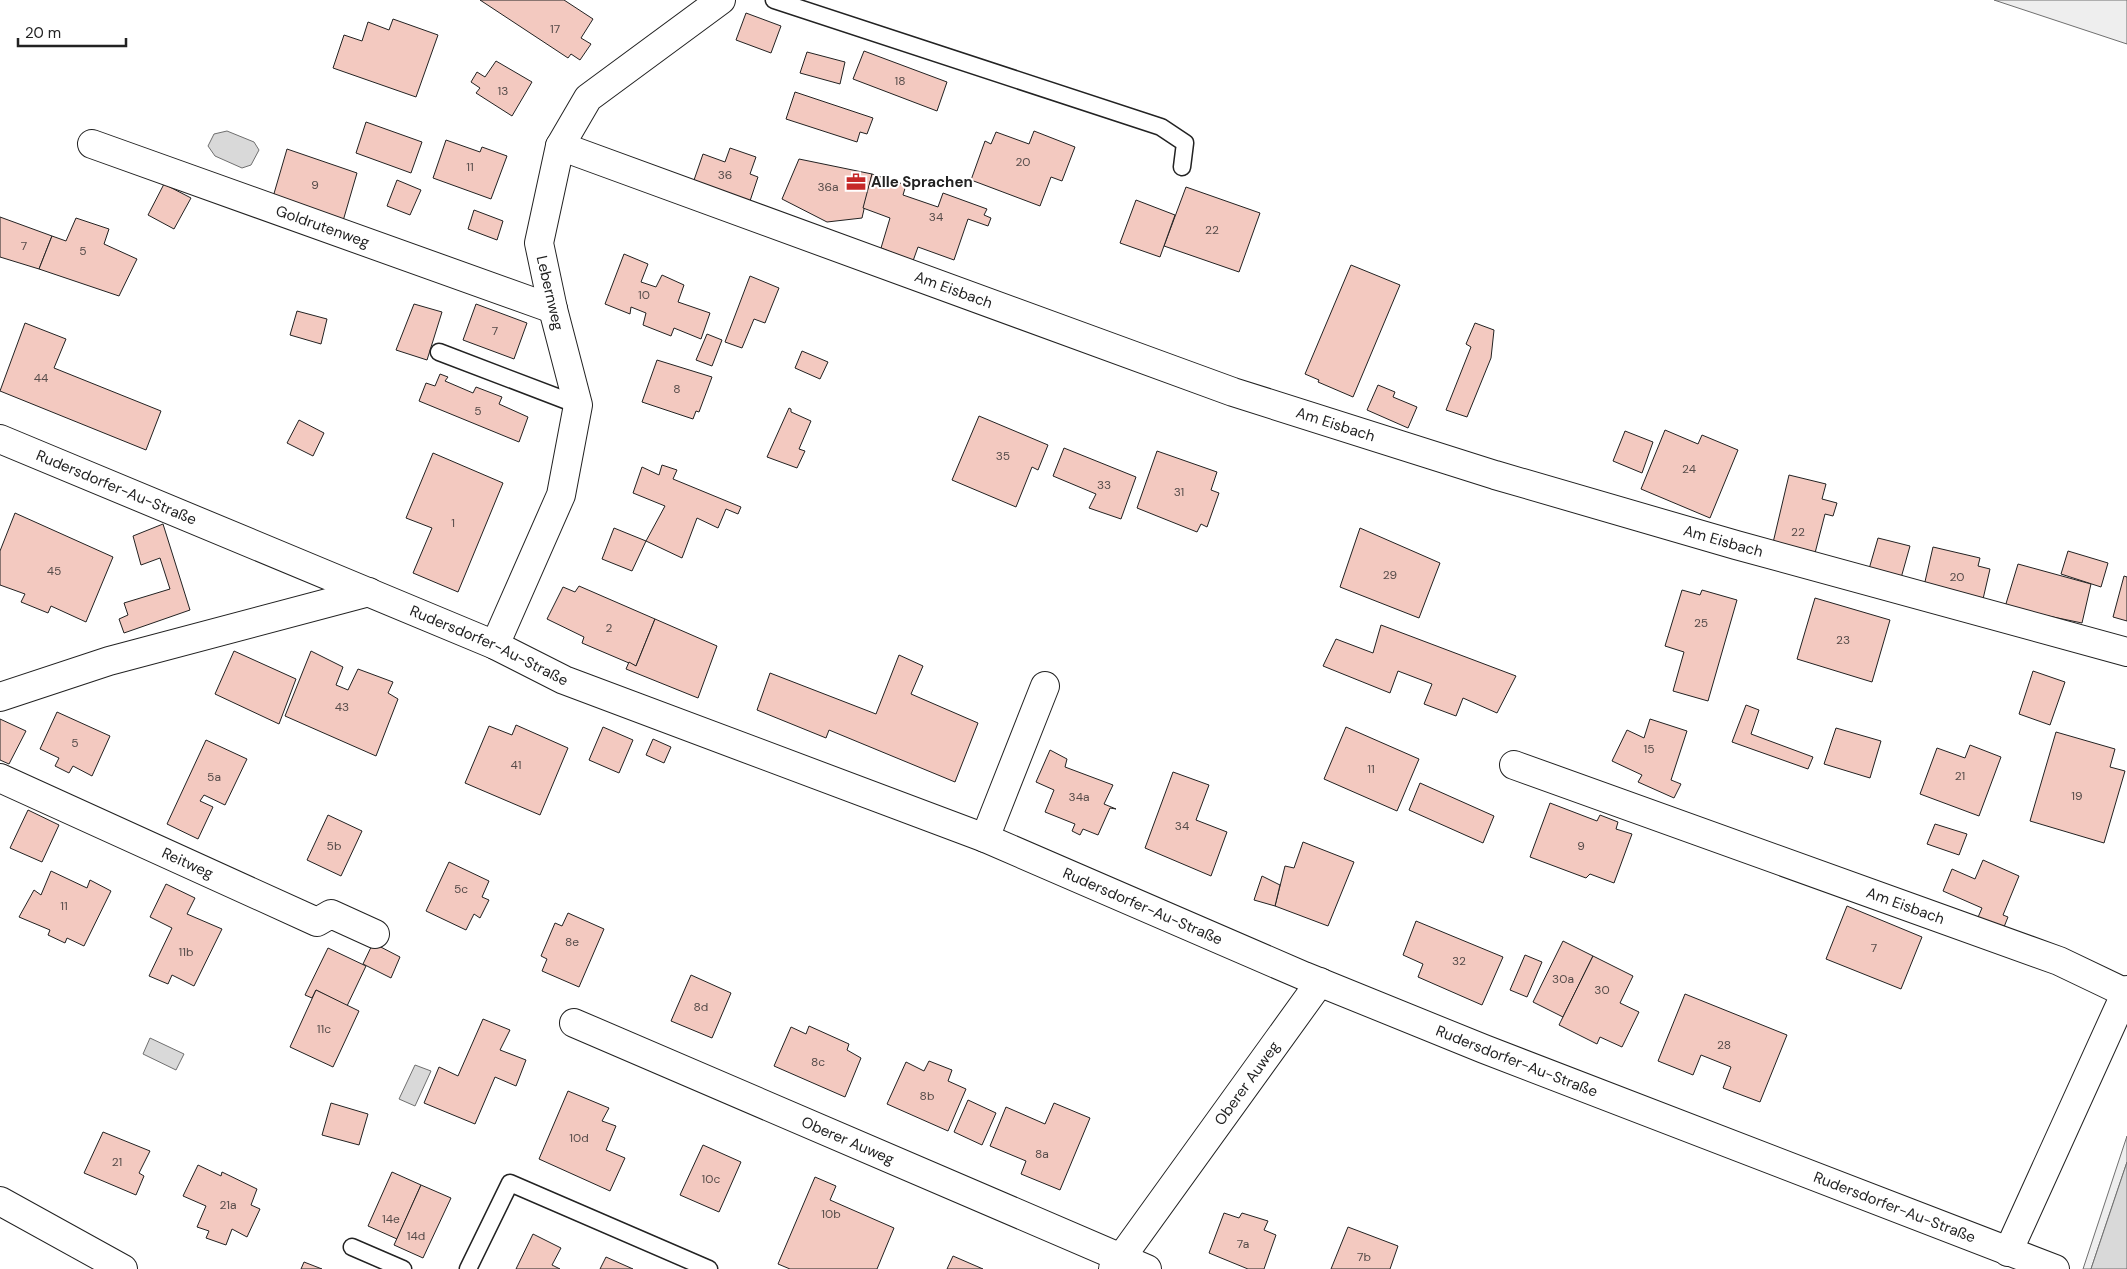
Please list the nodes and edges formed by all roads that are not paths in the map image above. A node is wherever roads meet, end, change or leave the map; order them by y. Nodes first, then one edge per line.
1 (721, 0) edge
2 (774, 0) edge
3 (92, 144) dead end
4 (560, 146) junction
5 (1182, 167) dead end
6 (553, 309) junction
7 (439, 352) dead end
8 (578, 405) junction
9 (0, 439) edge
10 (369, 592) junction
11 (495, 645) junction
12 (2127, 652) edge
13 (1045, 686) dead end
14 (0, 697) edge
15 (1514, 765) dead end
16 (0, 778) edge
17 (985, 838) junction
18 (375, 934) dead end
19 (1320, 982) junction
20 (2126, 992) edge
21 (574, 1023) dead end
22 (0, 1201) edge
23 (352, 1247) dead end
24 (2008, 1252) junction
25 (1116, 1264) edge
26 (122, 1269) edge
27 (403, 1269) edge
28 (468, 1269) edge
29 (709, 1269) edge
30 (1147, 1269) edge
31 (2055, 1269) edge

1 - 4 street, Lebernweg
2 - 5 lane
3 - 6 street, Goldrutenweg
4 - 6 street, Lebernweg
4 - 12 street, Am Eisbach
6 - 8 street, Lebernweg
7 - 8 lane
8 - 11 street, Lebernweg
9 - 10 street, Rudersdorfer-Au-Straße
10 - 11 street, Rudersdorfer-Au-Straße
10 - 14 street
11 - 17 street, Rudersdorfer-Au-Straße
13 - 17 street
15 - 20 street, Am Eisbach
16 - 18 street, Reitweg
17 - 19 street, Rudersdorfer-Au-Straße
19 - 24 street, Rudersdorfer-Au-Straße
19 - 25 street, Oberer Auweg
20 - 24 street, Am Eisbach
21 - 25 street, Oberer Auweg
22 - 26 street
23 - 27 lane
24 - 31 street, Rudersdorfer-Au-Straße
25 - 30 street, Oberer Auweg
28 - 29 lane

